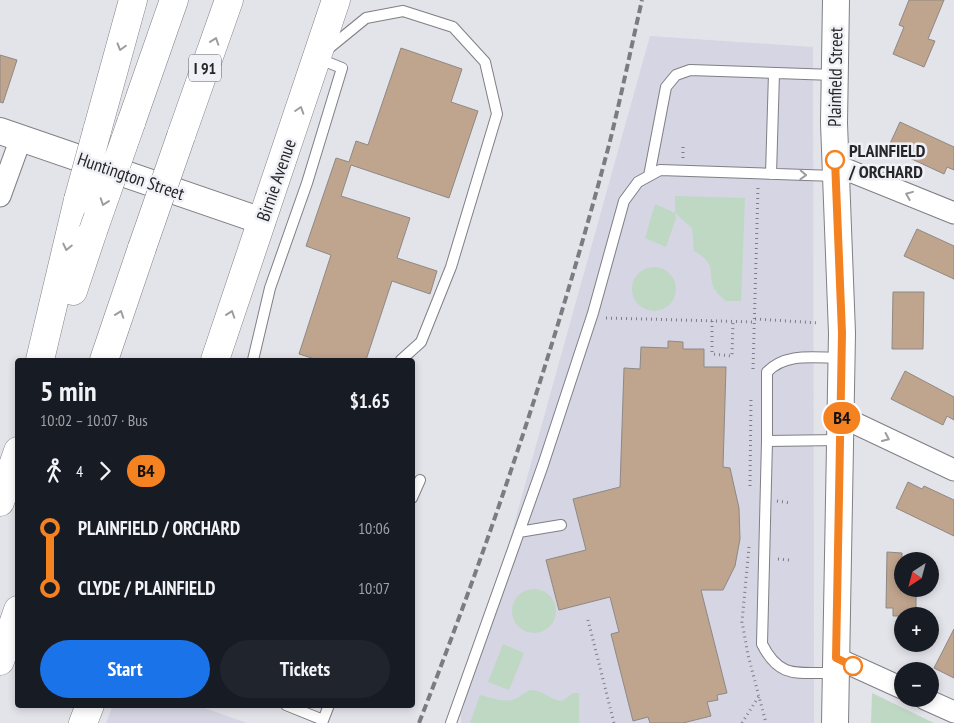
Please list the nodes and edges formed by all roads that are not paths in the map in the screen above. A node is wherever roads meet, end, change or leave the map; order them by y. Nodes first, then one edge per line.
1 (133, 0) edge
2 (174, 0) edge
3 (229, 0) edge
4 (336, 0) edge
5 (836, 0) edge
6 (317, 58) junction
7 (774, 73) junction
8 (834, 75) junction
9 (10, 135) edge
10 (835, 171) junction
11 (771, 174) junction
12 (648, 176) junction
13 (0, 196) edge
14 (954, 213) edge
15 (262, 221) junction
16 (40, 358) edge
17 (50, 358) edge
18 (105, 358) edge
19 (216, 358) edge
20 (253, 358) edge
21 (403, 358) edge
22 (842, 358) junction
23 (841, 429) junction
24 (767, 441) junction
25 (15, 460) edge
26 (954, 470) edge
27 (420, 480) dead end
28 (415, 491) edge
29 (0, 502) edge
30 (561, 525) dead end
31 (519, 532) junction
32 (15, 618) edge
33 (0, 661) edge
34 (836, 665) junction
35 (894, 685) edge
36 (939, 705) edge
37 (89, 708) edge
38 (292, 708) edge
39 (328, 708) edge
40 (954, 712) edge
41 (322, 722) edge
42 (83, 723) edge
43 (451, 723) edge
44 (835, 723) edge

1 -> 16 main road, bridge
2 -> 17 main road, bridge
18 -> 3 main road, I 91, bridge
4 - 6 main road, Birnie Avenue
5 - 8 street, Plainfield Street
15 -> 6 main road, Birnie Avenue
6 - 20 lane
6 - 21 lane
7 - 8 lane
7 - 11 lane
7 - 12 lane
8 - 10 street, Plainfield Street
9 - 13 street
9 - 15 street, Huntington Street
11 -> 10 lane
14 -> 10 street
10 - 22 street, Plainfield Street
11 - 12 lane
12 - 31 lane
19 -> 15 main road, Birnie Avenue
22 - 23 street, Plainfield Street
22 - 24 lane
23 - 24 lane
23 -> 26 street
23 - 34 street, Plainfield Street
24 - 34 lane
25 - 29 main road
27 - 28 lane
30 - 31 lane
31 - 43 lane
32 - 33 main road
34 - 35 street
34 - 44 street, Plainfield Street
36 - 40 street
37 - 42 main road
38 - 41 lane
39 - 41 lane

